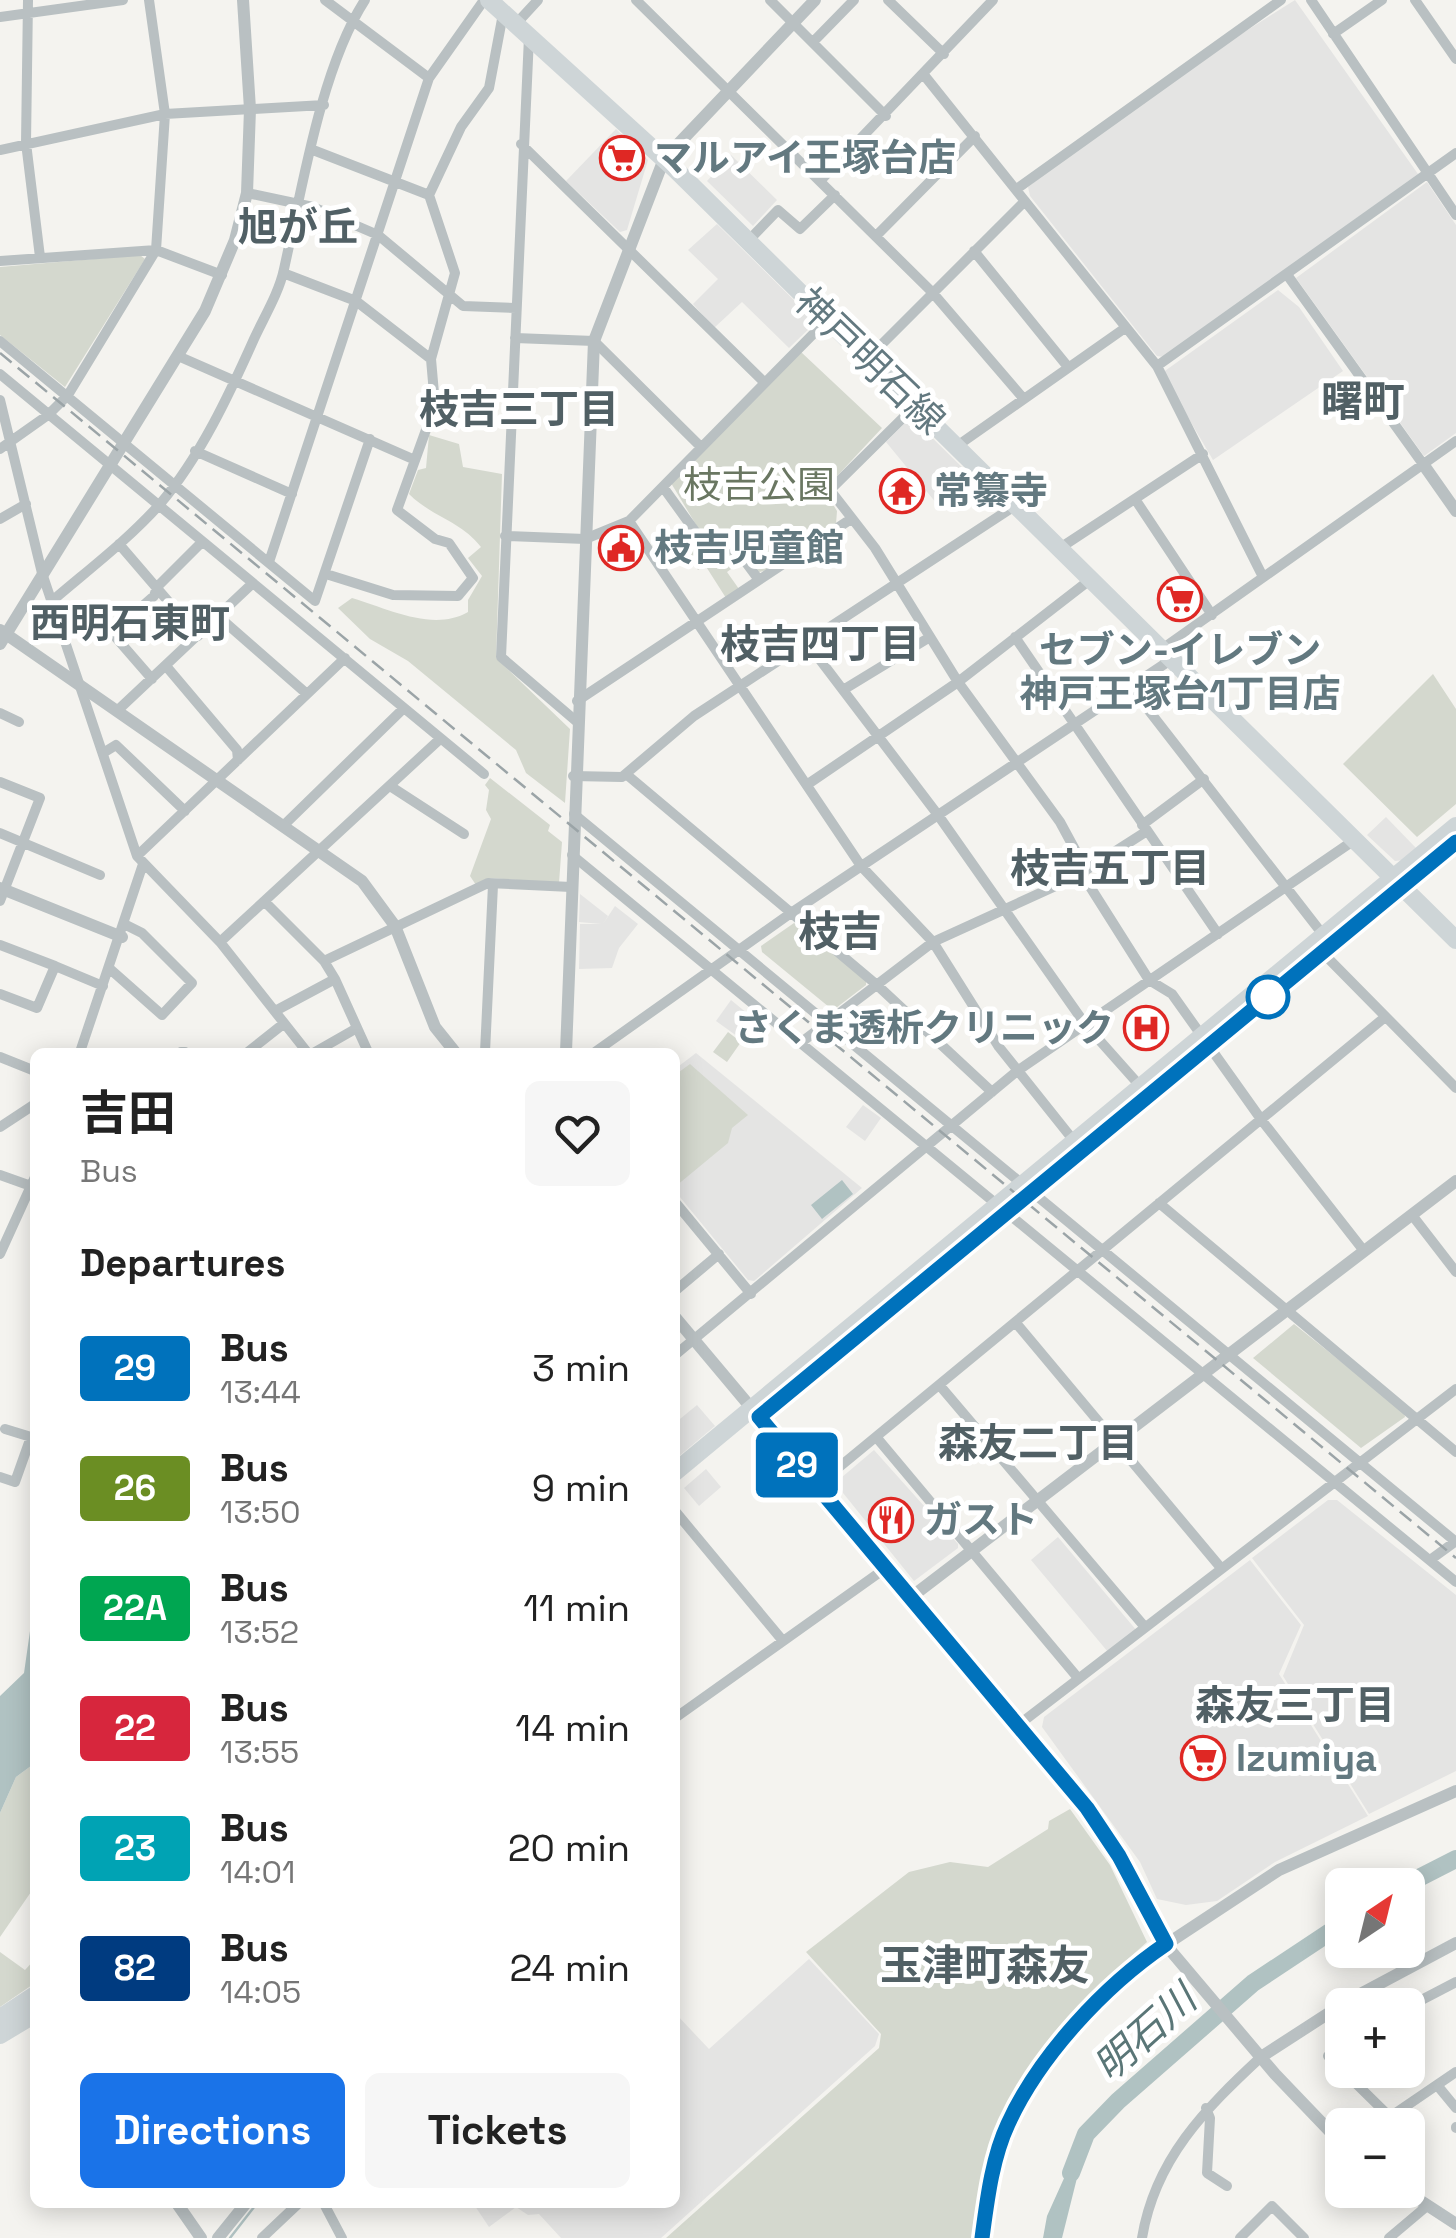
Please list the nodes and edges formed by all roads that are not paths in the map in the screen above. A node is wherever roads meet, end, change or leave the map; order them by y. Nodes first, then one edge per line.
1 (28, 0) edge
2 (122, 0) edge
3 (149, 0) edge
4 (243, 0) edge
5 (324, 0) edge
6 (365, 0) edge
7 (487, 0) edge
8 (538, 0) edge
9 (636, 0) edge
10 (770, 0) edge
11 (814, 0) edge
12 (854, 0) edge
13 (888, 0) edge
14 (993, 0) edge
15 (1281, 0) edge
16 (1311, 0) edge
17 (1382, 0) edge
18 (1415, 0) edge
19 (29, 13) junction
20 (0, 17) edge
21 (352, 20) junction
22 (792, 22) junction
23 (516, 25) junction
24 (1333, 34) junction
25 (812, 42) junction
26 (944, 54) junction
27 (1456, 59) edge
28 (924, 75) junction
29 (429, 78) junction
30 (727, 91) junction
31 (324, 105) junction
32 (250, 110) junction
33 (165, 114) junction
34 (886, 116) junction
35 (975, 136) junction
36 (26, 143) junction
37 (521, 144) junction
38 (0, 150) edge
39 (312, 150) junction
40 (1456, 153) edge
41 (664, 158) junction
42 (1428, 174) junction
43 (396, 182) junction
44 (820, 182) junction
45 (1018, 188) junction
46 (247, 193) junction
47 (835, 194) junction
48 (429, 195) junction
49 (1024, 200) junction
50 (296, 203) junction
51 (1456, 215) edge
52 (378, 235) junction
53 (876, 236) junction
54 (748, 241) junction
55 (628, 247) junction
56 (156, 250) junction
57 (974, 251) junction
58 (40, 256) junction
59 (0, 261) edge
60 (222, 274) junction
61 (283, 274) junction
62 (1288, 276) junction
63 (932, 292) junction
64 (448, 296) junction
65 (356, 302) junction
66 (516, 308) junction
67 (828, 319) junction
68 (1125, 328) junction
69 (514, 338) junction
70 (0, 341) edge
71 (594, 342) junction
72 (178, 356) junction
73 (868, 358) junction
74 (432, 359) junction
75 (1157, 366) junction
76 (1068, 367) junction
77 (0, 374) edge
78 (235, 382) junction
79 (764, 382) junction
80 (68, 395) junction
81 (1022, 398) junction
82 (0, 400) edge
83 (916, 405) junction
84 (48, 415) junction
85 (317, 417) junction
86 (370, 440) junction
87 (1456, 441) edge
88 (124, 442) junction
89 (5, 446) edge
90 (957, 446) junction
91 (701, 447) junction
92 (195, 452) junction
93 (1204, 454) junction
94 (415, 460) junction
95 (110, 464) junction
96 (1423, 464) junction
97 (174, 485) junction
98 (663, 487) junction
99 (292, 494) junction
100 (1136, 498) junction
101 (26, 504) junction
102 (1016, 505) junction
103 (158, 506) junction
104 (1456, 512) edge
105 (851, 518) junction
106 (0, 519) edge
107 (629, 521) junction
108 (505, 536) junction
109 (585, 539) junction
110 (202, 542) junction
111 (118, 544) junction
112 (1060, 548) junction
113 (269, 562) junction
114 (42, 573) junction
115 (326, 574) junction
116 (1263, 577) junction
117 (1091, 579) junction
118 (759, 580) junction
119 (896, 582) junction
120 (253, 583) junction
121 (156, 587) junction
122 (52, 601) junction
123 (1212, 614) junction
124 (219, 617) junction
125 (699, 621) junction
126 (2, 636) edge
127 (198, 636) junction
128 (930, 637) junction
129 (1014, 637) junction
130 (808, 644) junction
131 (1167, 654) junction
132 (346, 658) junction
133 (166, 666) junction
134 (152, 679) junction
135 (958, 682) junction
136 (80, 684) junction
137 (743, 686) junction
138 (1129, 686) junction
139 (843, 690) junction
140 (307, 694) junction
141 (577, 701) junction
142 (404, 708) junction
143 (118, 710) junction
144 (0, 714) edge
145 (576, 721) junction
146 (19, 722) dead end
147 (1072, 723) junction
148 (878, 736) junction
149 (440, 739) junction
150 (102, 752) junction
151 (238, 760) junction
152 (1015, 762) junction
153 (484, 774) dead end
154 (626, 774) junction
155 (574, 776) junction
156 (1204, 778) junction
157 (218, 781) junction
158 (0, 782) edge
159 (808, 784) junction
160 (390, 786) junction
161 (186, 812) junction
162 (572, 813) junction
163 (938, 815) junction
164 (284, 826) junction
165 (1456, 826) edge
166 (1144, 828) junction
167 (0, 833) edge
168 (464, 834) dead end
169 (1353, 841) junction
170 (1456, 842) edge
171 (23, 843) junction
172 (320, 852) junction
173 (572, 855) junction
174 (140, 860) junction
175 (860, 866) junction
176 (1084, 872) junction
177 (100, 875) dead end
178 (1396, 884) junction
179 (493, 885) junction
180 (1287, 886) junction
181 (571, 887) junction
182 (2, 893) edge
183 (264, 902) junction
184 (1006, 910) junction
185 (792, 913) junction
186 (395, 926) junction
187 (124, 931) junction
188 (1218, 934) junction
189 (1456, 940) edge
190 (220, 942) junction
191 (934, 942) junction
192 (1320, 944) junction
193 (0, 945) edge
194 (740, 950) junction
195 (324, 961) junction
196 (55, 966) junction
197 (110, 969) junction
198 (716, 970) junction
199 (335, 979) junction
200 (1149, 980) junction
201 (104, 986) junction
202 (877, 986) junction
203 (0, 994) edge
204 (277, 1010) junction
205 (1384, 1018) junction
206 (828, 1022) junction
207 (1085, 1024) junction
208 (282, 1026) junction
209 (357, 1028) junction
210 (802, 1041) junction
211 (1206, 1042) junction
212 (81, 1048) edge
213 (253, 1048) edge
214 (303, 1048) edge
215 (322, 1048) edge
216 (366, 1048) edge
217 (453, 1048) edge
218 (485, 1048) edge
219 (566, 1048) edge
220 (601, 1048) edge
221 (0, 1056) edge
222 (30, 1069) edge
223 (1017, 1070) junction
224 (1142, 1087) junction
225 (1456, 1088) edge
226 (992, 1092) junction
227 (30, 1107) edge
228 (3, 1122) edge
229 (1263, 1122) junction
230 (953, 1126) junction
231 (929, 1146) junction
232 (1077, 1147) junction
233 (0, 1175) edge
234 (1456, 1180) edge
235 (30, 1188) edge
236 (1026, 1190) junction
237 (30, 1193) edge
238 (1159, 1203) junction
239 (680, 1208) edge
240 (1002, 1210) junction
241 (1412, 1215) junction
242 (1364, 1250) junction
243 (1101, 1252) junction
244 (0, 1254) edge
245 (719, 1254) junction
246 (1077, 1272) junction
247 (1456, 1272) edge
248 (680, 1287) edge
249 (751, 1294) junction
250 (1288, 1310) junction
251 (1016, 1322) junction
252 (680, 1323) edge
253 (694, 1340) junction
254 (680, 1351) edge
255 (1231, 1355) junction
256 (1204, 1376) junction
257 (941, 1387) junction
258 (1456, 1389) edge
259 (755, 1413) junction
260 (1416, 1419) junction
261 (5, 1429) dead end
262 (30, 1437) edge
263 (877, 1438) junction
264 (30, 1440) edge
265 (1116, 1441) junction
266 (1456, 1452) edge
267 (1360, 1462) junction
268 (680, 1468) edge
269 (0, 1478) edge
270 (680, 1481) edge
271 (1334, 1482) junction
272 (814, 1488) junction
273 (1038, 1501) junction
274 (680, 1517) edge
275 (1456, 1541) edge
276 (972, 1552) junction
277 (1430, 1560) junction
278 (1221, 1568) junction
279 (883, 1570) junction
280 (1456, 1582) edge
281 (910, 1598) junction
282 (1144, 1626) junction
283 (783, 1641) junction
284 (1078, 1678) junction
285 (680, 1714) edge
286 (1017, 1726) junction
287 (1456, 1791) edge
288 (1166, 1944) junction
289 (1455, 1948) edge
290 (1456, 1982) edge
291 (1425, 1998) edge
292 (30, 2012) edge
293 (30, 2013) edge
294 (0, 2018) edge
295 (0, 2035) edge
296 (1262, 2058) junction
297 (1456, 2072) edge
298 (1438, 2085) junction
299 (1361, 2088) edge
300 (1206, 2108) junction
301 (1456, 2108) edge
302 (1325, 2126) edge
303 (1227, 2186) dead end
304 (1427, 2206) joint
305 (180, 2208) edge
306 (242, 2208) edge
307 (294, 2208) edge
308 (326, 2208) edge
309 (1456, 2224) edge
310 (201, 2238) edge
311 (218, 2238) edge
312 (262, 2238) edge
313 (342, 2238) edge
314 (982, 2238) edge
315 (1142, 2238) edge
316 (1240, 2238) edge
317 (1304, 2238) edge
318 (1389, 2238) edge

1 - 19 street
2 - 19 street
3 - 33 street
4 - 32 street
5 - 21 street
6 - 21 street
7 - 23 main road, 神戸明石線
7 - 29 street
8 - 23 street
9 - 30 street
10 - 22 street
11 - 22 street
12 - 25 street
13 - 26 street
14 - 26 street
15 - 45 street
16 - 24 street
17 - 24 street
18 - 27 street
19 - 20 street
19 - 36 street
21 - 29 street
21 - 31 street
22 - 25 street
22 - 30 street
23 - 37 street
23 - 41 main road, 神戸明石線
23 - 48 street
24 - 42 street
25 - 34 street
26 - 28 street
28 - 34 street
28 - 35 street
29 - 43 street
30 - 41 street
30 - 44 street
31 - 32 street
31 - 39 street
32 - 33 street
32 - 46 street
33 - 36 street
33 - 56 street
34 - 44 street
35 - 45 street
35 - 53 street
36 - 38 street
36 - 58 street
37 - 55 street
37 - 66 street
39 - 43 street
39 - 50 street
40 - 42 street
41 - 54 main road, 神戸明石線
41 - 55 street
42 - 51 street
42 - 62 street
43 - 48 street
43 - 52 street
44 - 47 street
45 - 49 street
46 - 50 street
46 - 60 street
47 - 53 street
47 - 54 street
48 - 64 street
49 - 57 street
49 - 68 street
50 - 52 street
50 - 61 street
52 - 64 street
52 - 65 street
53 - 63 street
54 - 67 main road, 神戸明石線
55 - 71 street
55 - 79 street
56 - 58 street
56 - 60 street
56 - 80 street
57 - 63 street
57 - 76 street
58 - 59 street
60 - 72 street
61 - 65 street
61 - 78 street
62 - 75 street
62 - 96 street
63 - 73 street
63 - 81 street
64 - 66 street
64 - 74 street
65 - 74 street
65 - 85 street
66 - 69 street
67 - 73 main road, 神戸明石線
67 - 79 street
68 - 75 street
68 - 76 street
69 - 71 street
69 - 108 street
70 - 80 street
71 - 91 street
71 - 109 street
72 - 78 street
72 - 88 street
73 - 83 main road, 神戸明石線
74 - 94 street
75 - 93 street
76 - 81 street
77 - 84 street
78 - 85 street
78 - 92 street
79 - 91 street
80 - 84 street
80 - 88 street
81 - 90 street
82 - 89 street
83 - 90 main road, 神戸明石線
83 - 105 street
84 - 89 street
84 - 95 street
85 - 86 street
85 - 99 street
86 - 94 street
86 - 115 street
87 - 96 street
88 - 95 street
88 - 97 street
89 - 101 street
90 - 102 main road, 神戸明石線
91 - 98 street
92 - 97 street
92 - 99 street
93 - 100 street
93 - 116 street
94 - 115 street
95 - 103 street
95 - 114 street
96 - 104 street
96 - 116 street
97 - 103 street
97 - 113 street
98 - 107 street
98 - 118 street
99 - 113 street
100 - 112 street
100 - 123 street
101 - 106 street
101 - 114 street
102 - 112 main road, 神戸明石線
102 - 119 street
103 - 110 street
103 - 111 street
105 - 118 street
105 - 119 street
107 - 109 street
107 - 125 street
108 - 109 street
108 - 145 street
109 - 141 street
110 - 120 street
110 - 121 street
111 - 121 street
111 - 122 street
112 - 117 main road, 神戸明石線
113 - 115 street
114 - 122 street
114 - 126 street
116 - 123 street
117 - 129 street
117 - 131 main road, 神戸明石線
118 - 125 street
119 - 128 street
119 - 130 street
120 - 124 street
120 - 132 street
121 - 127 street
121 - 134 street
122 - 136 street
123 - 131 street
124 - 127 street
124 - 140 street
125 - 137 street
125 - 141 street
126 - 136 street
127 - 133 street
128 - 135 street
128 - 139 street
129 - 135 street
129 - 147 street
130 - 137 street
130 - 139 street
131 - 138 street
131 - 169 main road, 神戸明石線
132 - 140 street
132 - 142 street
133 - 134 street
133 - 151 street
134 - 143 street
135 - 148 street
135 - 152 street
136 - 143 street
136 - 150 street
137 - 154 street
137 - 159 street
138 - 147 street
138 - 156 street
139 - 148 street
140 - 151 street
141 - 145 street
142 - 149 street
142 - 164 street
143 - 157 street
144 - 146 street
145 - 155 street
147 - 152 street
147 - 166 street
148 - 159 street
148 - 163 street
149 - 153 street
149 - 160 street
150 - 161 street
150 - 174 street
151 - 157 street
152 - 163 street
152 - 176 street
154 - 155 street
154 - 185 street
155 - 162 street
156 - 166 street
156 - 180 street
157 - 161 street
157 - 164 street
158 - 171 street
159 - 175 street
160 - 168 street
160 - 172 street
161 - 174 street
162 - 173 street
162 - 194 street
163 - 175 street
163 - 184 street
164 - 172 street
165 - 178 main road
166 - 176 street
166 - 188 street
167 - 171 street
169 - 178 main road, 神戸明石線
169 - 180 street
170 - 178 main road
171 - 177 street
171 - 182 street
172 - 183 street
172 - 186 street
173 - 181 street
173 - 198 street
174 - 187 street
174 - 190 street
175 - 185 street
175 - 191 street
176 - 184 street
176 - 200 street
178 - 189 main road, 神戸明石線
178 - 192 main road
179 - 181 street
179 - 186 street
179 - 218 street
180 - 188 street
180 - 192 street
181 - 219 street
182 - 187 street
183 - 190 street
183 - 195 street
184 - 191 street
184 - 207 street
185 - 194 street
185 - 202 street
186 - 195 street
186 - 217 street
187 - 197 street
187 - 197 street
188 - 200 street
190 - 204 street
191 - 202 street
191 - 223 street
192 - 205 street
192 - 211 main road
193 - 196 street
194 - 198 street
194 - 206 street
195 - 199 street
196 - 201 street
196 - 203 street
197 - 201 street
198 - 210 street
198 - 220 street
199 - 204 street
199 - 209 street
200 - 207 street
200 - 211 street
201 - 212 street
202 - 206 street
202 - 226 street
204 - 208 street
205 - 225 street
205 - 229 street
206 - 210 street
206 - 230 street
207 - 223 street
207 - 224 street
208 - 213 street
208 - 214 street
209 - 215 street
209 - 216 street
210 - 231 street
211 - 224 main road
211 - 229 street
211 - 232 main road
221 - 222 street
223 - 226 street
223 - 232 street
224 - 232 main road
226 - 230 street
227 - 228 street
229 - 238 street
229 - 242 street
230 - 231 street
230 - 236 street
231 - 240 street
231 - 249 street
232 - 236 main road
233 - 235 street
234 - 241 street
236 - 240 main road
236 - 243 street
237 - 244 street
238 - 243 street
238 - 250 street
239 - 245 street
240 - 246 street
240 - 259 main road
241 - 242 street
241 - 247 street
242 - 250 street
243 - 246 street
243 - 255 street
245 - 248 street
245 - 249 street
246 - 251 street
246 - 256 street
249 - 253 street
250 - 255 street
250 - 260 street
251 - 257 street
251 - 265 street
252 - 253 street
253 - 254 street
253 - 259 street
255 - 256 street
255 - 267 street
256 - 265 street
256 - 271 street
257 - 263 street
257 - 273 street
258 - 260 street
259 - 268 main road
259 - 270 main road
259 - 272 street
260 - 266 street
260 - 267 street
261 - 262 street
263 - 272 street
263 - 276 street
264 - 269 street
265 - 273 street
265 - 278 street
267 - 271 street
267 - 275 street
271 - 277 street
271 - 278 street
272 - 279 street
273 - 276 street
273 - 282 street
274 - 283 street
275 - 277 street
276 - 281 street
276 - 284 street
277 - 280 street
278 - 282 street
279 - 281 street
279 - 283 street
281 - 286 street
282 - 284 street
283 - 285 street
284 - 286 street
286 - 288 street
287 - 288 street
288 - 296 street
288 - 314 street
289 - 296 street
290 - 291 street
292 - 294 main road
293 - 295 main road
296 - 300 street
296 - 302 street
297 - 298 street
298 - 299 street
298 - 301 street
300 - 303 street
300 - 315 street
304 - 309 street
304 - 318 street
305 - 310 street
306 - 311 street
307 - 312 street
308 - 313 street
316 - 317 street

